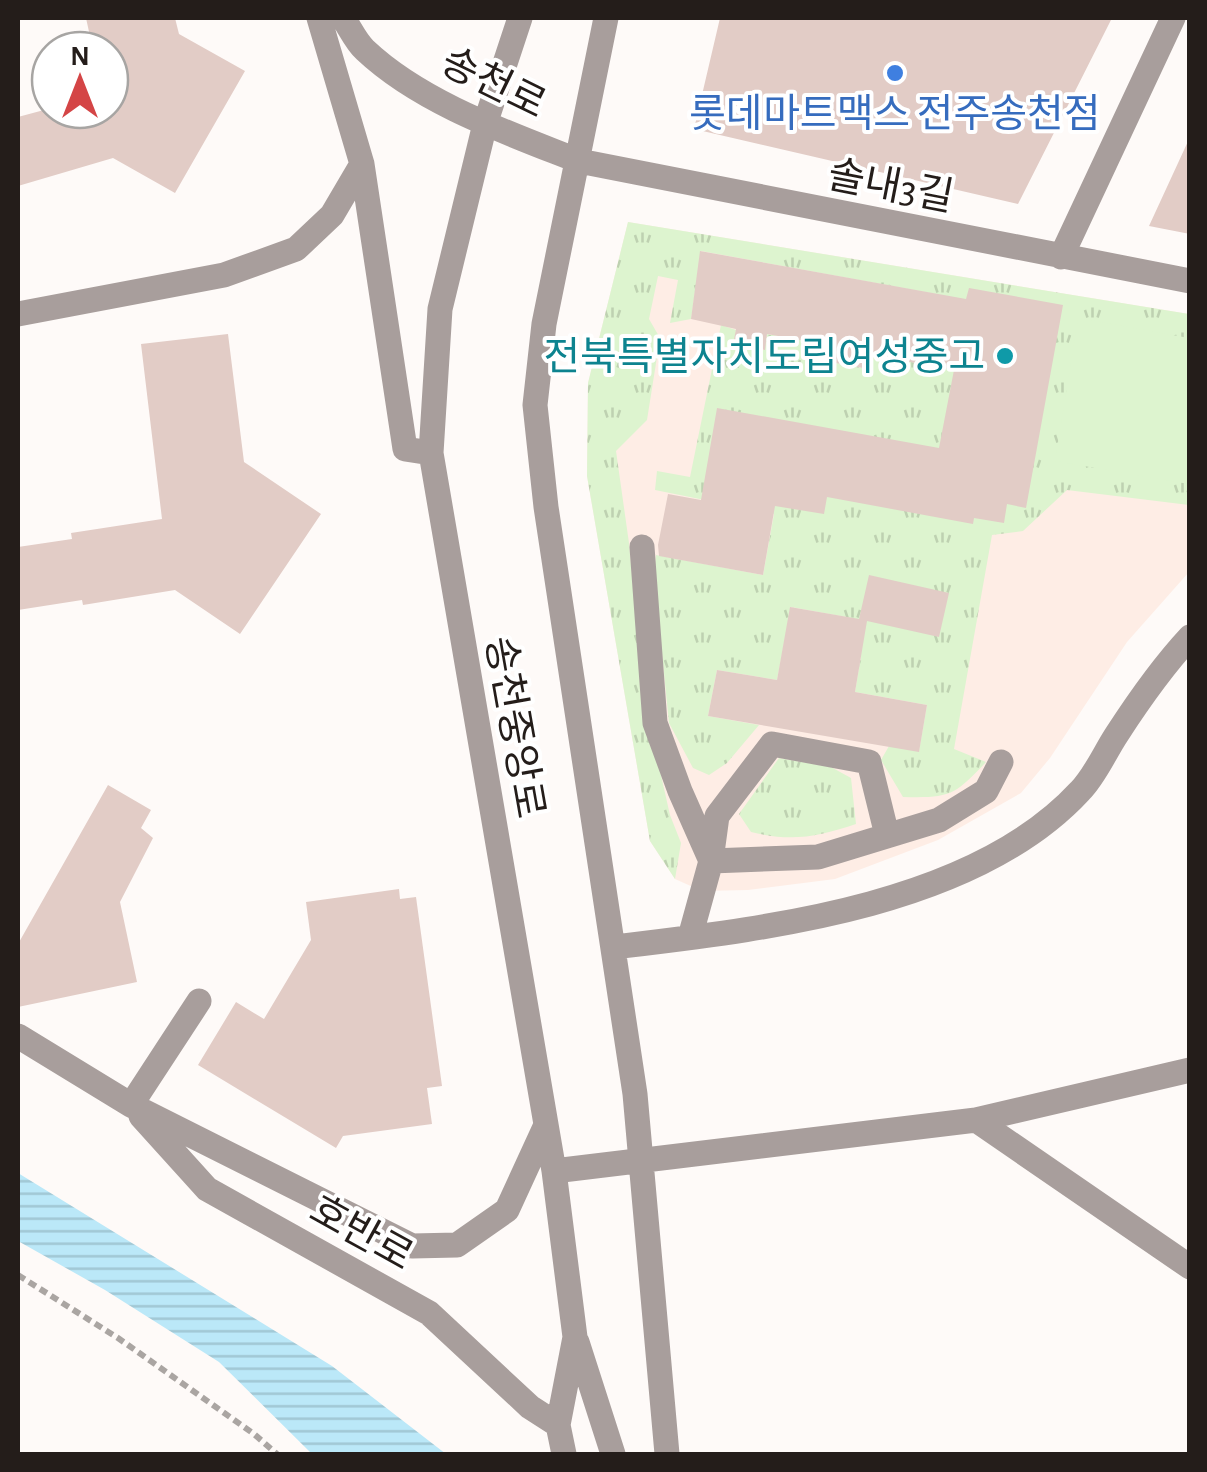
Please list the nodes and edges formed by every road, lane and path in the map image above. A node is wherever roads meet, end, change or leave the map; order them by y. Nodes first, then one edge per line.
1 (319, 18) edge
2 (344, 18) edge
3 (520, 18) edge
4 (606, 18) edge
5 (1173, 18) edge
6 (485, 124) junction
7 (579, 161) junction
8 (362, 164) junction
9 (1060, 257) junction
10 (1190, 281) edge
11 (18, 314) edge
12 (432, 453) junction
13 (642, 547) dead end
14 (1190, 637) edge
15 (1001, 762) dead end
16 (887, 835) junction
17 (711, 861) junction
18 (690, 937) junction
19 (614, 946) junction
20 (199, 1002) dead end
21 (18, 1036) edge
22 (1190, 1070) edge
23 (131, 1105) junction
24 (976, 1120) junction
25 (546, 1125) junction
26 (644, 1161) junction
27 (554, 1171) junction
28 (1190, 1267) edge
29 (18, 1275) edge
30 (575, 1337) junction
31 (558, 1425) junction
32 (278, 1454) edge
33 (564, 1454) edge
34 (613, 1454) edge
35 (667, 1454) edge

1 - 8 street
2 - 6 street, 송천로
3 - 6 street, 송천중앙로
4 - 7 street, 송천중앙로
5 - 9 street
6 - 7 street, 송천로
6 - 12 street, 송천중앙로
7 - 9 street, 솔내3길
7 - 19 street, 송천중앙로
8 - 11 street
8 - 12 street
9 - 10 street, 솔내3길
12 - 25 street, 송천중앙로
13 - 17 street
14 - 18 street
15 - 16 street
16 - 17 street
16 - 17 street
17 - 18 street
18 - 19 street
19 - 26 street, 송천중앙로
20 - 23 street
21 - 23 street, 호반로
22 - 24 street
23 - 25 street, 호반로
23 - 31 street, 호반로
24 - 26 street
24 - 28 street
25 - 27 street, 송천중앙로
26 - 27 street
26 - 35 street, 송천중앙로
27 - 30 street, 송천중앙로
29 - 32 path
30 - 31 street, 송천중앙로
30 - 34 street
31 - 33 street, 송천중앙로

